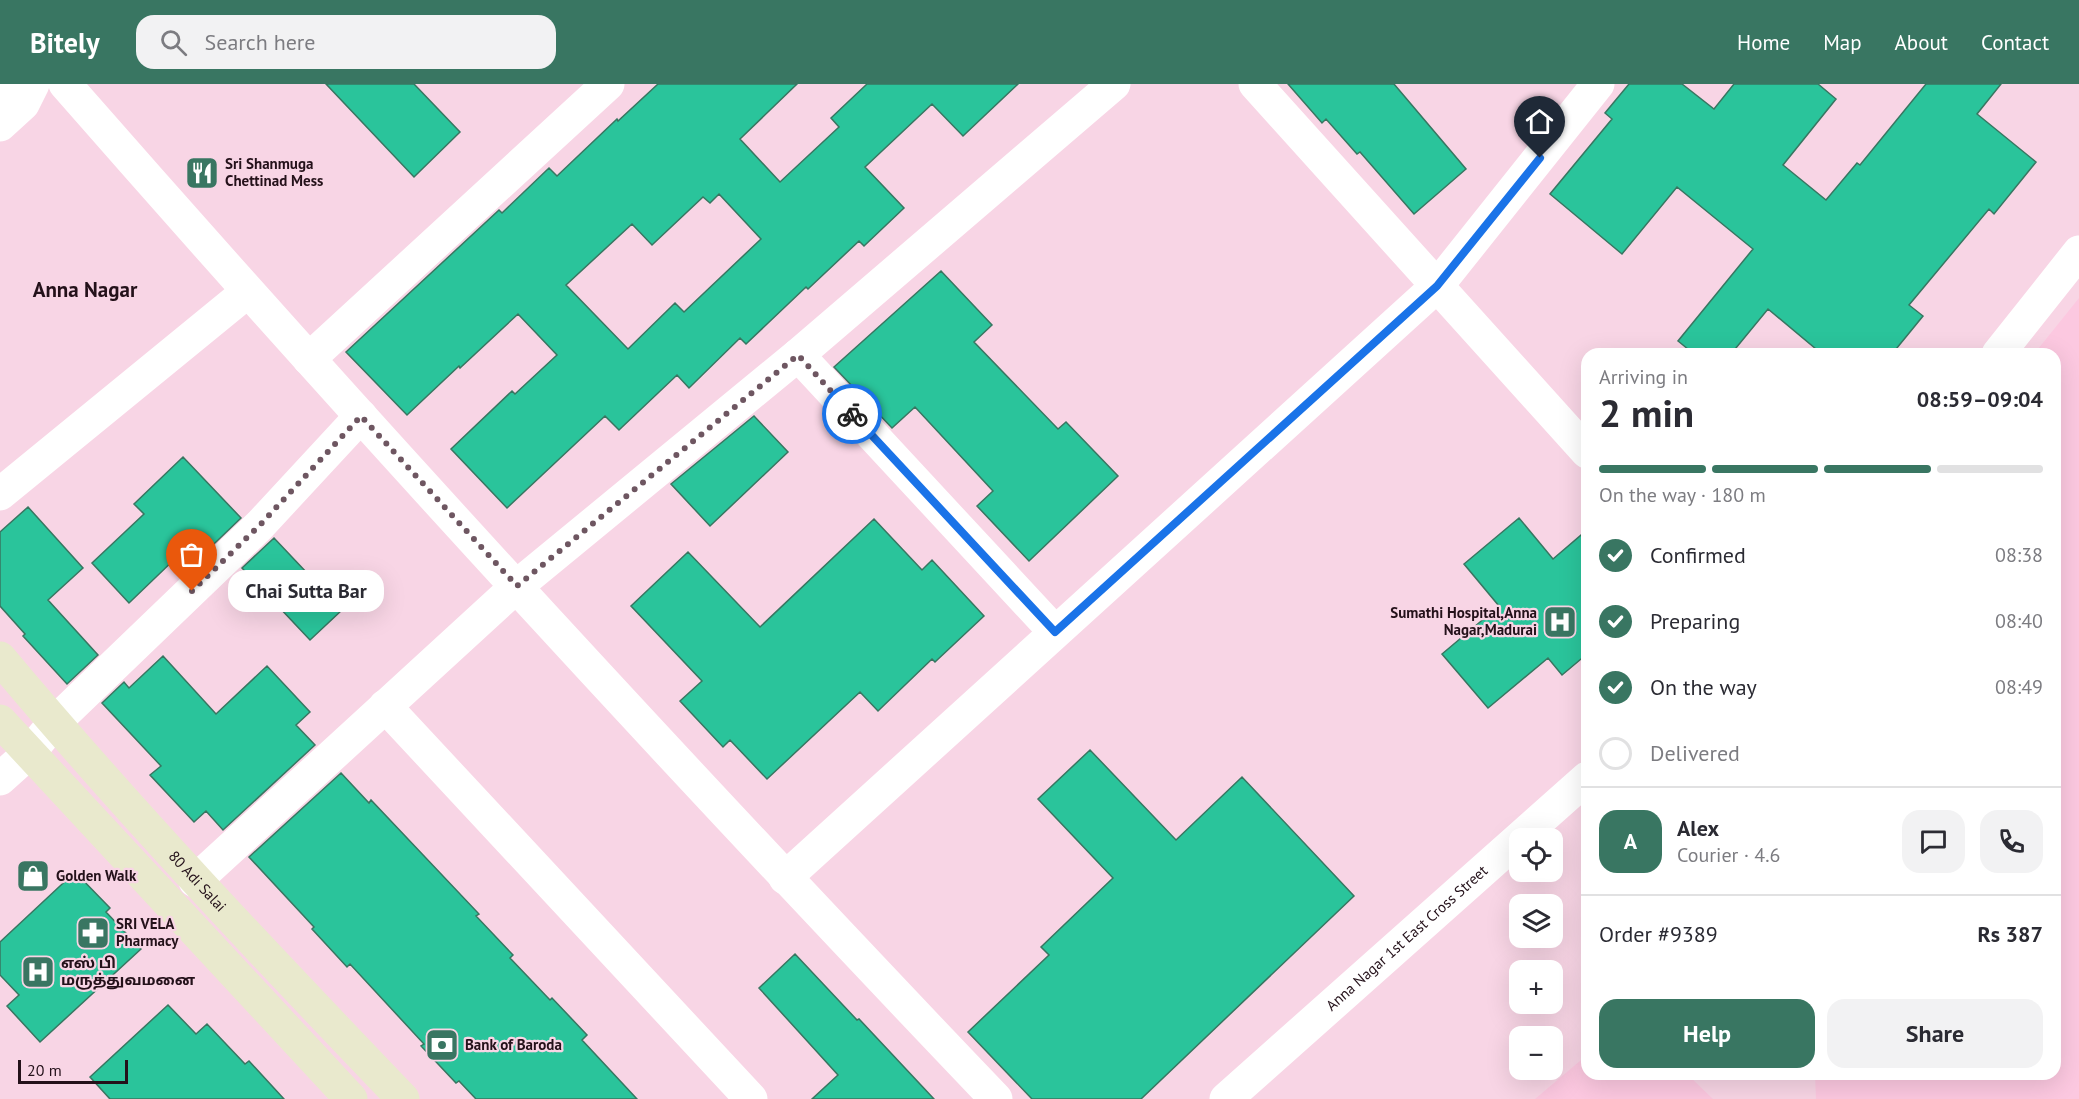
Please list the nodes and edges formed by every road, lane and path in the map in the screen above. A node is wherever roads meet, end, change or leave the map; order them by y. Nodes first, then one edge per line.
1 (4, 84) edge
2 (33, 84) edge
3 (65, 84) edge
4 (608, 84) edge
5 (1114, 84) edge
6 (1256, 84) edge
7 (1599, 84) edge
8 (0, 88) edge
9 (0, 125) edge
10 (2079, 252) edge
11 (1437, 286) junction
12 (247, 292) junction
13 (2003, 348) edge
14 (798, 355) junction
15 (309, 359) junction
16 (361, 416) junction
17 (1581, 445) edge
18 (0, 494) edge
19 (517, 586) junction
20 (1055, 632) junction
21 (0, 658) edge
22 (385, 706) junction
23 (0, 721) edge
24 (54, 723) junction
25 (29, 753) junction
26 (0, 779) edge
27 (1581, 783) edge
28 (785, 878) junction
29 (195, 881) junction
30 (351, 1099) edge
31 (403, 1099) edge
32 (751, 1099) edge
33 (996, 1099) edge
34 (1226, 1099) edge

1 - 8 street
2 - 9 street
3 - 12 street
4 - 15 street
5 - 14 street
6 - 11 street
7 - 11 street
10 - 13 street
11 - 17 street
11 - 20 street
12 - 15 street
12 - 18 street
14 - 19 street
14 - 20 street
15 - 16 street
16 - 19 street
16 - 24 street
19 - 22 street
19 - 28 street
20 - 28 street
21 - 24 main road, 80 Adi Salai
22 - 29 street
22 - 32 street
23 - 25 main road
24 - 25 street
24 - 29 main road, 80 Adi Salai
25 - 26 street
25 - 30 main road
27 - 34 street, Anna Nagar 1st East Cross Street
28 - 33 street
29 - 31 main road, 80 Adi Salai

